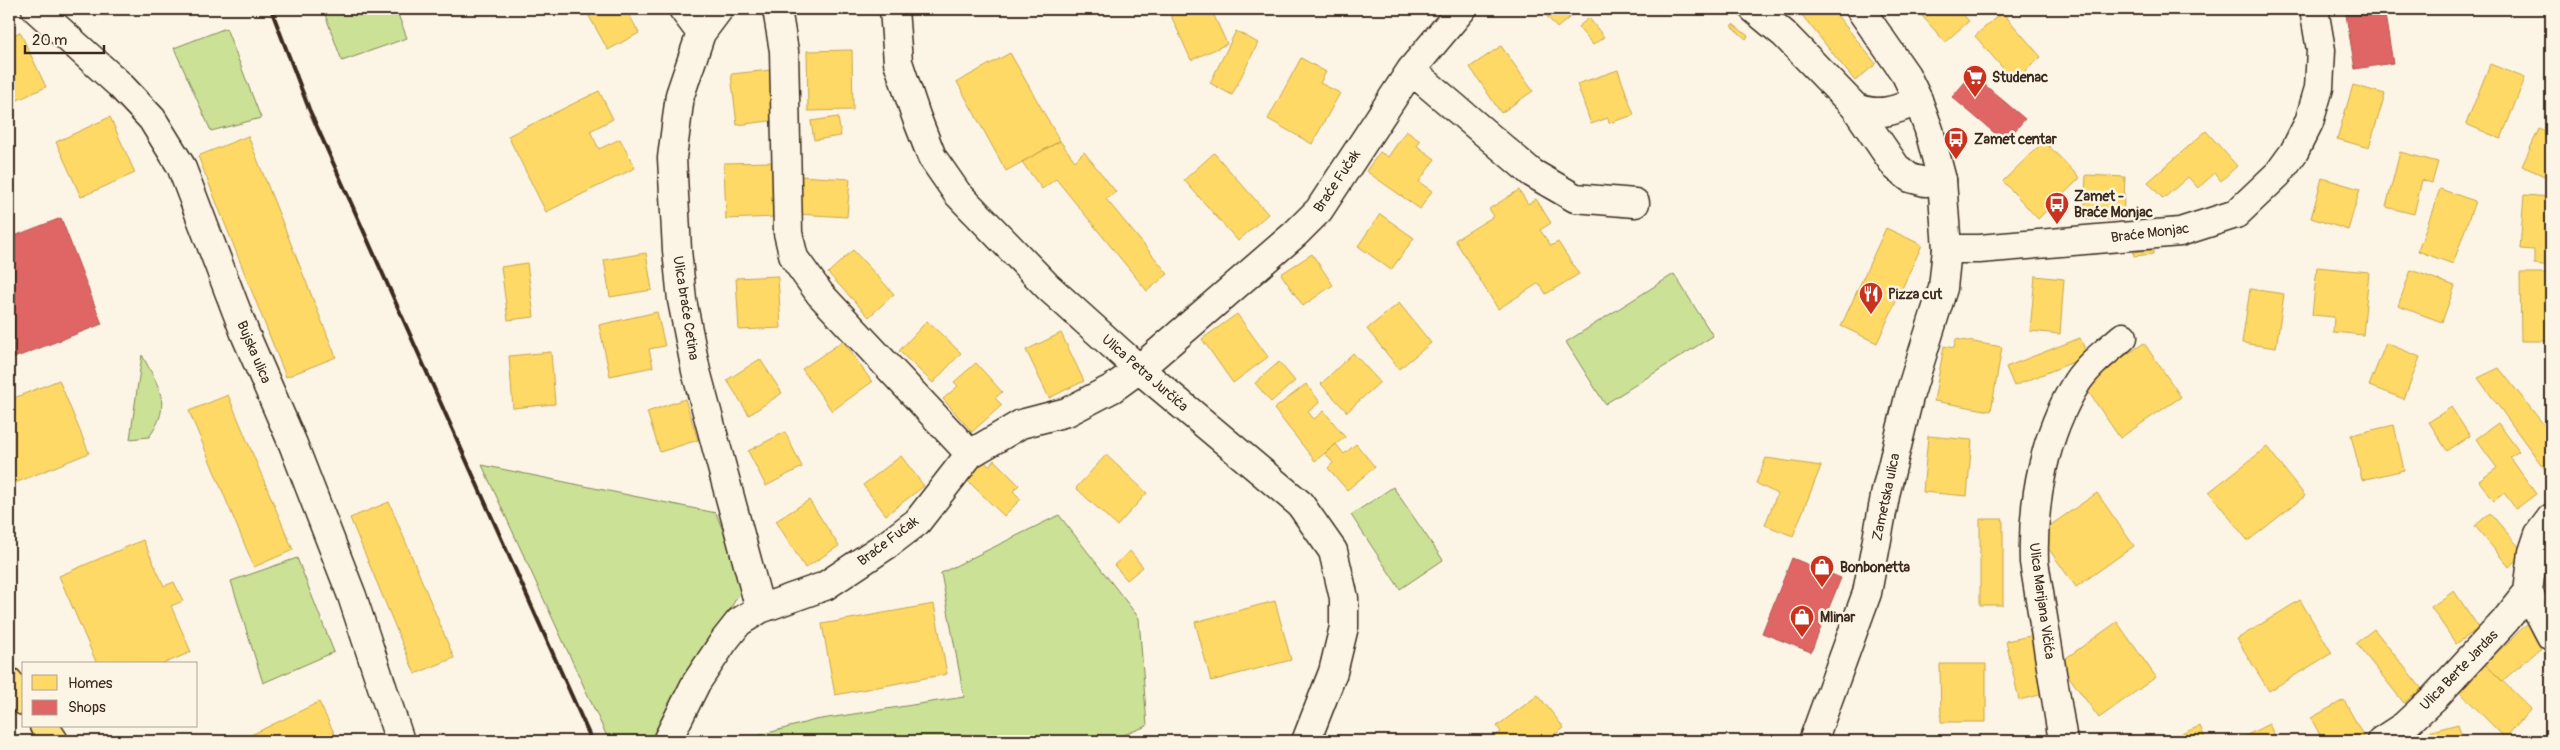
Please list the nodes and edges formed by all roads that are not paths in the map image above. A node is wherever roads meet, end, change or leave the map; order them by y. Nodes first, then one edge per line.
1 (36, 9) edge
2 (683, 9) edge
3 (720, 9) edge
4 (777, 9) edge
5 (894, 9) edge
6 (1462, 9) edge
7 (1754, 9) edge
8 (1860, 9) edge
9 (2314, 9) edge
10 (701, 33) junction
11 (1411, 70) junction
12 (1918, 100) junction
13 (1855, 107) junction
14 (1942, 180) junction
15 (1635, 203) dead end
16 (1947, 248) junction
17 (2123, 337) dead end
18 (1139, 369) junction
19 (970, 454) junction
20 (2551, 518) edge
21 (2528, 592) junction
22 (760, 609) junction
23 (2551, 636) edge
24 (9, 683) edge
25 (22, 699) edge
26 (45, 728) edge
27 (54, 741) edge
28 (400, 741) edge
29 (667, 741) edge
30 (1306, 741) edge
31 (1813, 741) edge
32 (2063, 741) edge
33 (2381, 741) edge

1 - 28 street, Bujska ulica
2 - 10 street
3 - 10 street, Ulica braće Cetina
4 - 19 street
5 - 18 street, Ulica Petra Jurčića
6 - 11 street, Braće Fučak
7 - 13 street
8 - 12 street, Zametska ulica
9 - 16 street, Braće Monjac
10 - 22 street, Ulica braće Cetina
11 - 15 street
11 - 18 street, Braće Fučak
12 - 13 street
12 - 14 street, Zametska ulica
13 - 14 street
14 - 16 street, Zametska ulica
16 - 31 street, Zametska ulica
17 - 32 street, Ulica Marijana Vičića
18 - 19 street, Braće Fućak
18 - 30 street, Ulica Petra Jurčića
19 - 22 street, Braće Fućak
20 - 21 street, Ulica Berte Jardas
21 - 23 street
21 - 33 street, Ulica Berte Jardas
22 - 29 street, Braće Fućak
24 - 25 main road
26 - 27 main road

